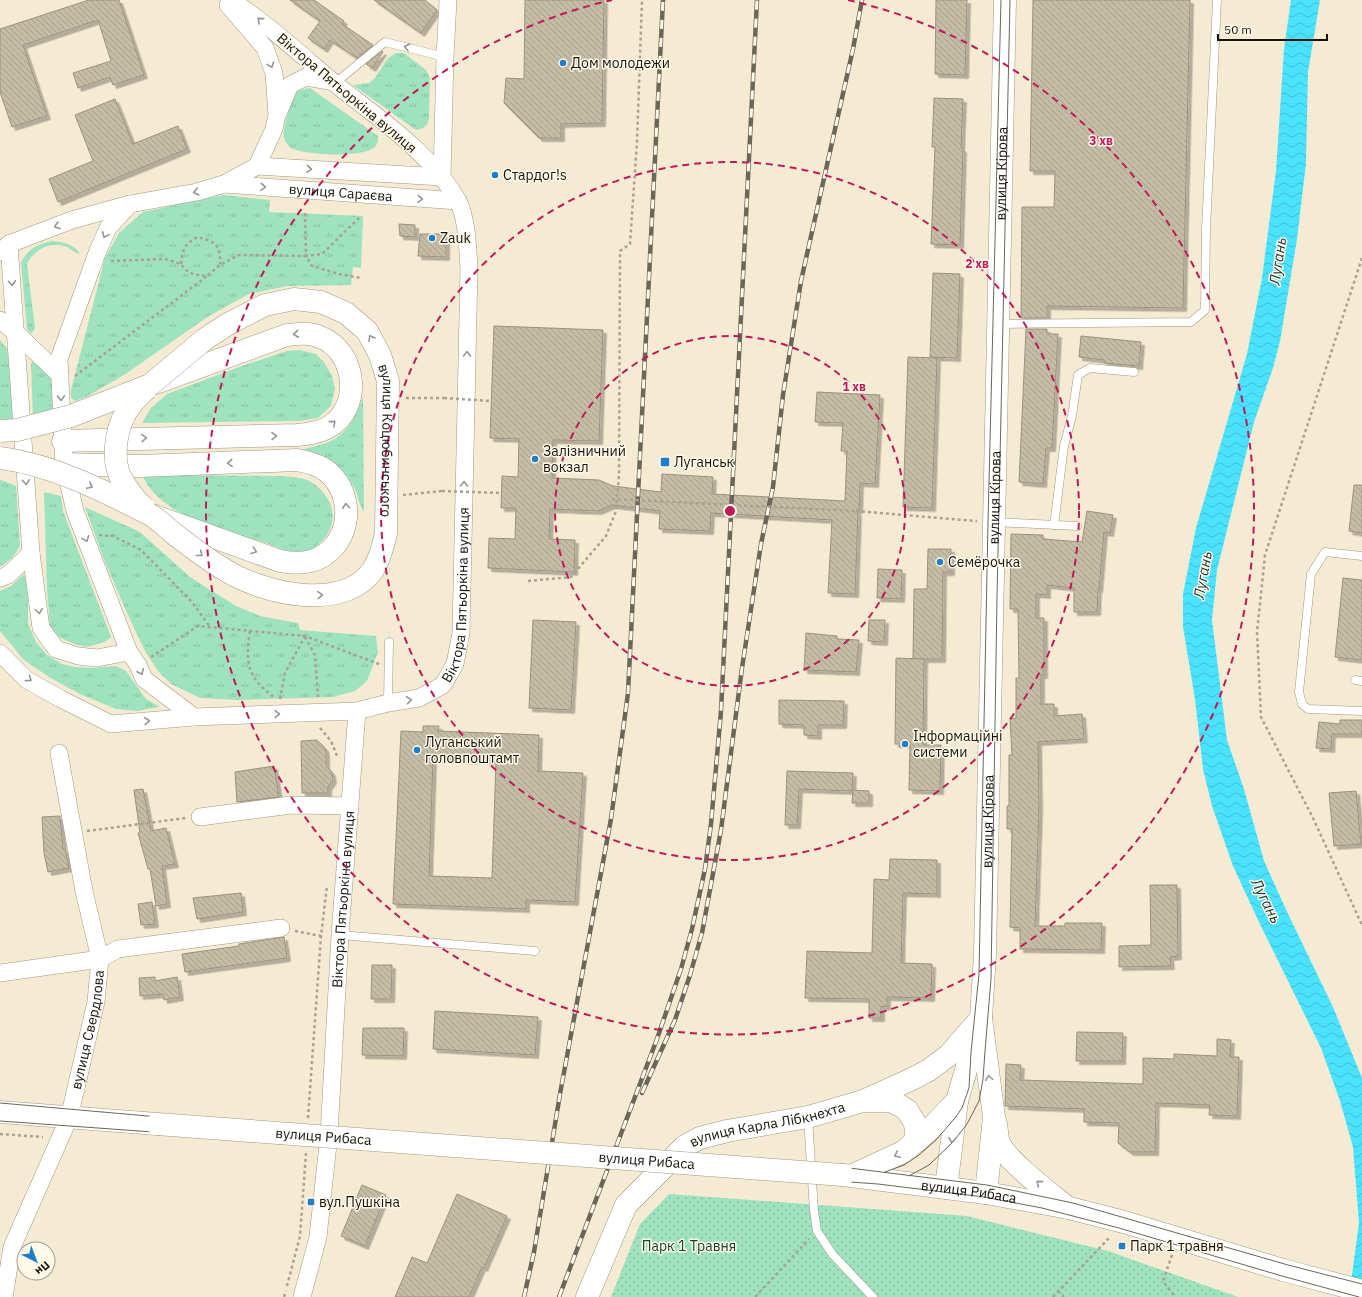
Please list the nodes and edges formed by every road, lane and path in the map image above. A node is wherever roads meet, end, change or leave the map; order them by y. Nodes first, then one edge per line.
1 (224, 0) edge
2 (231, 0) edge
3 (448, 0) edge
4 (642, 0) edge
5 (1005, 0) edge
6 (1217, 0) edge
7 (445, 57) junction
8 (335, 83) junction
9 (277, 115) junction
10 (257, 166) junction
11 (442, 177) junction
12 (224, 184) junction
13 (458, 201) junction
14 (130, 204) junction
15 (305, 213) dead end
16 (361, 216) dead end
17 (4, 248) edge
18 (306, 256) junction
19 (104, 261) dead end
20 (181, 264) junction
21 (220, 264) junction
22 (207, 276) junction
23 (361, 278) dead end
24 (0, 320) edge
25 (998, 324) junction
26 (0, 327) edge
27 (16, 333) junction
28 (1134, 372) dead end
29 (67, 376) junction
30 (150, 385) junction
31 (387, 398) junction
32 (491, 401) dead end
33 (0, 431) edge
34 (63, 441) junction
35 (0, 458) edge
36 (64, 464) junction
37 (502, 493) dead end
38 (387, 496) junction
39 (612, 499) dead end
40 (151, 515) junction
41 (994, 522) junction
42 (1054, 525) junction
43 (1077, 526) dead end
44 (85, 538) junction
45 (31, 553) junction
46 (1362, 556) edge
47 (0, 578) edge
48 (528, 581) dead end
49 (210, 627) junction
50 (250, 631) junction
51 (305, 636) junction
52 (389, 642) dead end
53 (0, 653) edge
54 (134, 659) junction
55 (389, 668) junction
56 (318, 698) dead end
57 (388, 703) junction
58 (357, 710) junction
59 (1362, 711) edge
60 (194, 716) junction
61 (319, 728) dead end
62 (59, 753) dead end
63 (339, 760) dead end
64 (350, 806) junction
65 (200, 817) joint
66 (74, 833) junction
67 (327, 882) dead end
68 (281, 928) joint
69 (340, 934) junction
70 (321, 936) junction
71 (535, 951) dead end
72 (100, 959) junction
73 (0, 973) edge
74 (981, 1018) junction
75 (863, 1101) junction
76 (957, 1101) junction
77 (0, 1112) edge
78 (808, 1117) junction
79 (994, 1117) junction
80 (69, 1118) junction
81 (308, 1125) dead end
82 (0, 1134) edge
83 (60, 1138) junction
84 (917, 1140) junction
85 (306, 1149) dead end
86 (848, 1175) junction
87 (946, 1188) junction
88 (986, 1194) junction
89 (1068, 1208) junction
90 (1124, 1222) junction
91 (817, 1231) junction
92 (1178, 1238) junction
93 (1362, 1291) edge
94 (1058, 1292) junction
95 (4, 1297) edge
96 (284, 1297) edge
97 (302, 1297) edge
98 (587, 1297) edge
99 (755, 1297) edge
100 (873, 1297) edge
101 (1053, 1297) edge
102 (1064, 1297) edge
103 (1174, 1297) edge

1 -> 9 street
8 -> 2 street, Віктора Пятьоркіна вулиця
3 - 7 street
4 - 48 path
5 - 25 street, вулиця Кірова
6 - 25 lane
7 -> 8 lane
7 - 11 street
8 - 9 street
8 - 11 street, Віктора Пятьоркіна вулиця
9 - 10 street
10 -> 11 street
10 - 12 street
11 - 13 street, Віктора Пятьоркіна вулиця
12 -> 13 street, вулиця Сараєва
12 -> 14 street
57 -> 13 street, Віктора Пятьоркіна вулиця
14 -> 17 street
14 -> 29 street
15 - 18 path
16 - 18 path
17 -> 27 street
18 - 21 path
18 - 23 path
19 - 20 path
20 - 21 path
20 - 22 path
21 - 22 path
22 - 29 path
24 - 27 street
25 - 41 street, вулиця Кірова
26 - 27 street
27 - 29 street
27 -> 45 street
28 - 42 lane
29 -> 34 street
31 -> 30 street, вулиця Коцюбинського, bridge
30 - 33 street, вулиця Коцюбинського, bridge
34 -> 30 street
30 - 40 street, bridge
31 - 32 path, bridge
31 - 38 street, вулиця Коцюбинського, bridge
34 - 36 street
35 -> 40 street, вулиця Коцюбинського, bridge
40 -> 36 street, bridge
36 - 44 street
37 - 38 path, bridge
40 -> 38 street, вулиця Коцюбинського, bridge
39 - 41 path, bridge
41 - 42 lane
41 - 74 street, вулиця Кірова
42 - 43 lane
44 - 49 path
44 -> 54 street
45 - 47 street
45 -> 54 street
46 - 59 lane
49 - 50 path
49 - 54 path
50 - 51 path
50 - 51 path
51 - 55 path
51 - 56 path
52 - 55 lane
53 -> 60 street
54 -> 60 street
55 - 57 lane
57 - 58 street, Віктора Пятьоркіна вулиця
60 -> 58 street
58 - 64 street, Віктора Пятьоркіна вулиця
61 - 63 path
62 - 66 street, вулиця Свердлова
64 - 65 street
64 - 69 street, Віктора Пятьоркіна вулиця
65 - 66 path
66 - 72 street, вулиця Свердлова
67 - 70 path
68 - 70 path
68 - 72 street
69 - 70 path
69 - 71 lane
69 - 97 street, Віктора Пятьоркіна вулиця
70 - 81 path
72 - 73 street
72 - 80 street, вулиця Свердлова
74 - 75 street, вулиця Карла Лібкнехта
74 - 76 street, вулиця Кірова
79 -> 74 street, вулиця Кірова
75 - 78 street, вулиця Карла Лібкнехта
75 - 84 street
76 - 84 street
76 -> 87 street, вулиця Кірова
77 - 80 street, вулиця Рибаса
78 - 91 lane
78 - 98 street, вулиця Карла Лібкнехта
79 - 88 street, вулиця Кірова
89 -> 79 street
80 - 83 street, вулиця Свердлова
80 - 86 street, вулиця Рибаса, bridge
82 - 83 path
83 - 95 street, вулиця Свердлова
84 -> 86 street
85 - 96 path
86 - 87 street, вулиця Рибаса
87 - 88 street, вулиця Рибаса
88 - 89 street, вулиця Рибаса
89 - 90 street, вулиця Рибаса
90 - 92 street, вулиця Рибаса
90 - 94 path
91 - 99 path
91 - 100 lane
92 - 93 street, вулиця Рибаса
92 - 103 path
94 - 101 path
94 - 102 path

